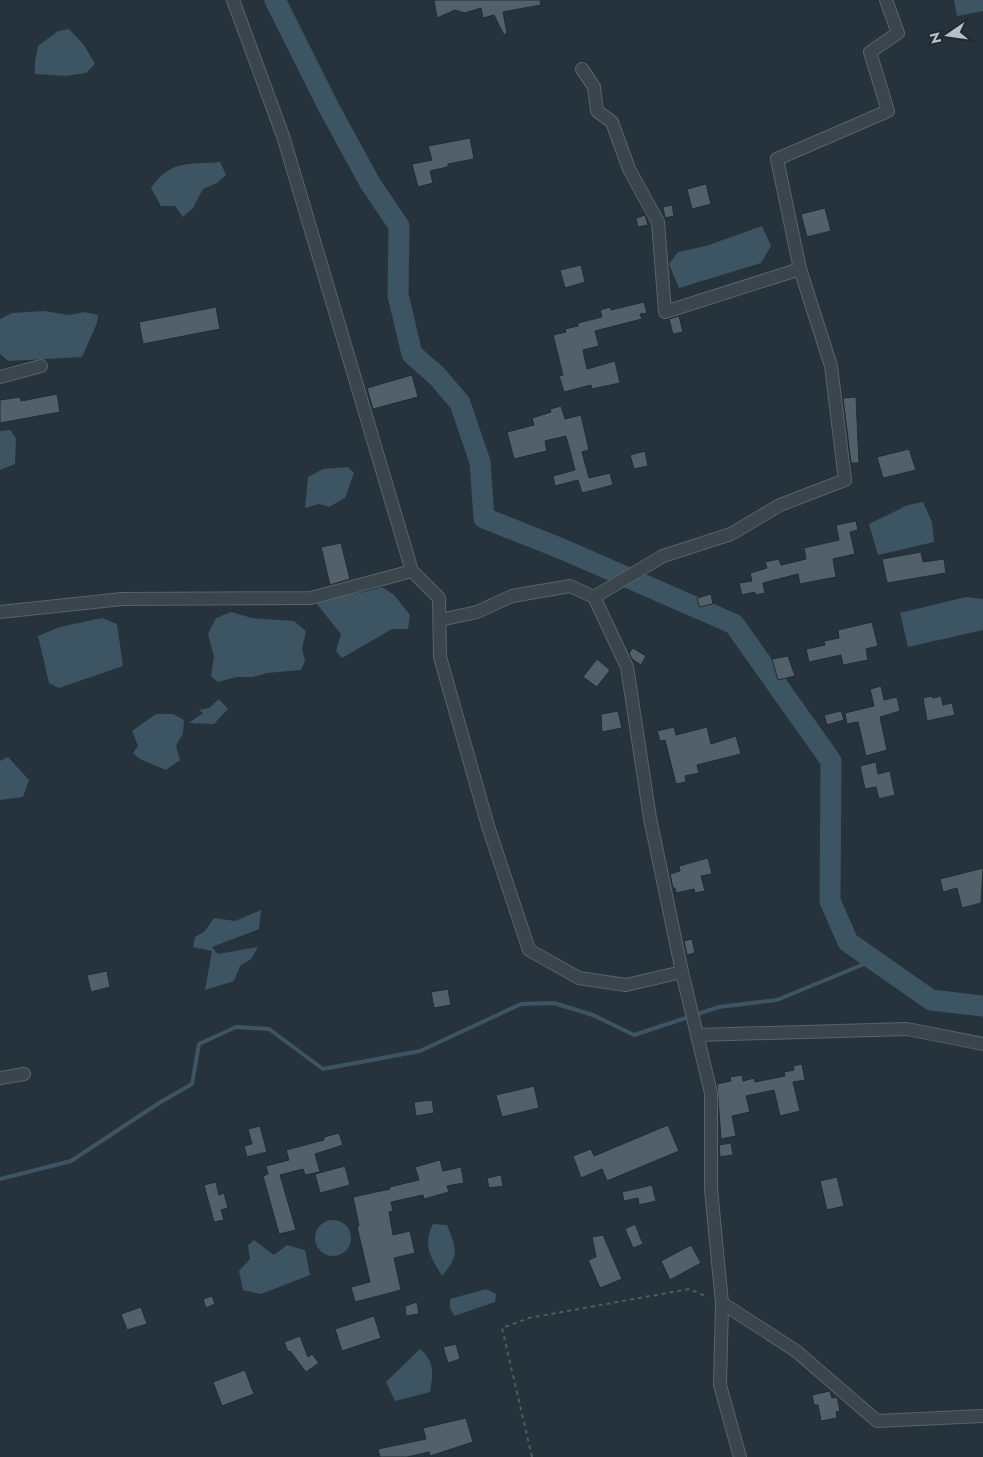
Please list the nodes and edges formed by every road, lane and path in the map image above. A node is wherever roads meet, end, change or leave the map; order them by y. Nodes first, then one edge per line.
1 (233, 0) edge
2 (886, 0) edge
3 (582, 69) dead end
4 (800, 269) junction
5 (41, 366) dead end
6 (0, 376) edge
7 (412, 571) junction
8 (594, 596) junction
9 (0, 612) edge
10 (440, 620) junction
11 (682, 972) junction
12 (697, 1035) junction
13 (983, 1044) edge
14 (24, 1074) dead end
15 (0, 1078) edge
16 (722, 1303) junction
17 (983, 1416) edge
18 (532, 1457) edge
19 (740, 1457) edge

1 - 7 street
2 - 4 street
3 - 4 street
4 - 8 street
5 - 6 street
7 - 9 street
7 - 10 street
8 - 10 street
8 - 11 street
10 - 11 street
11 - 12 street
12 - 13 street
12 - 16 street
14 - 15 street
16 - 17 street
16 - 18 path
16 - 19 street

